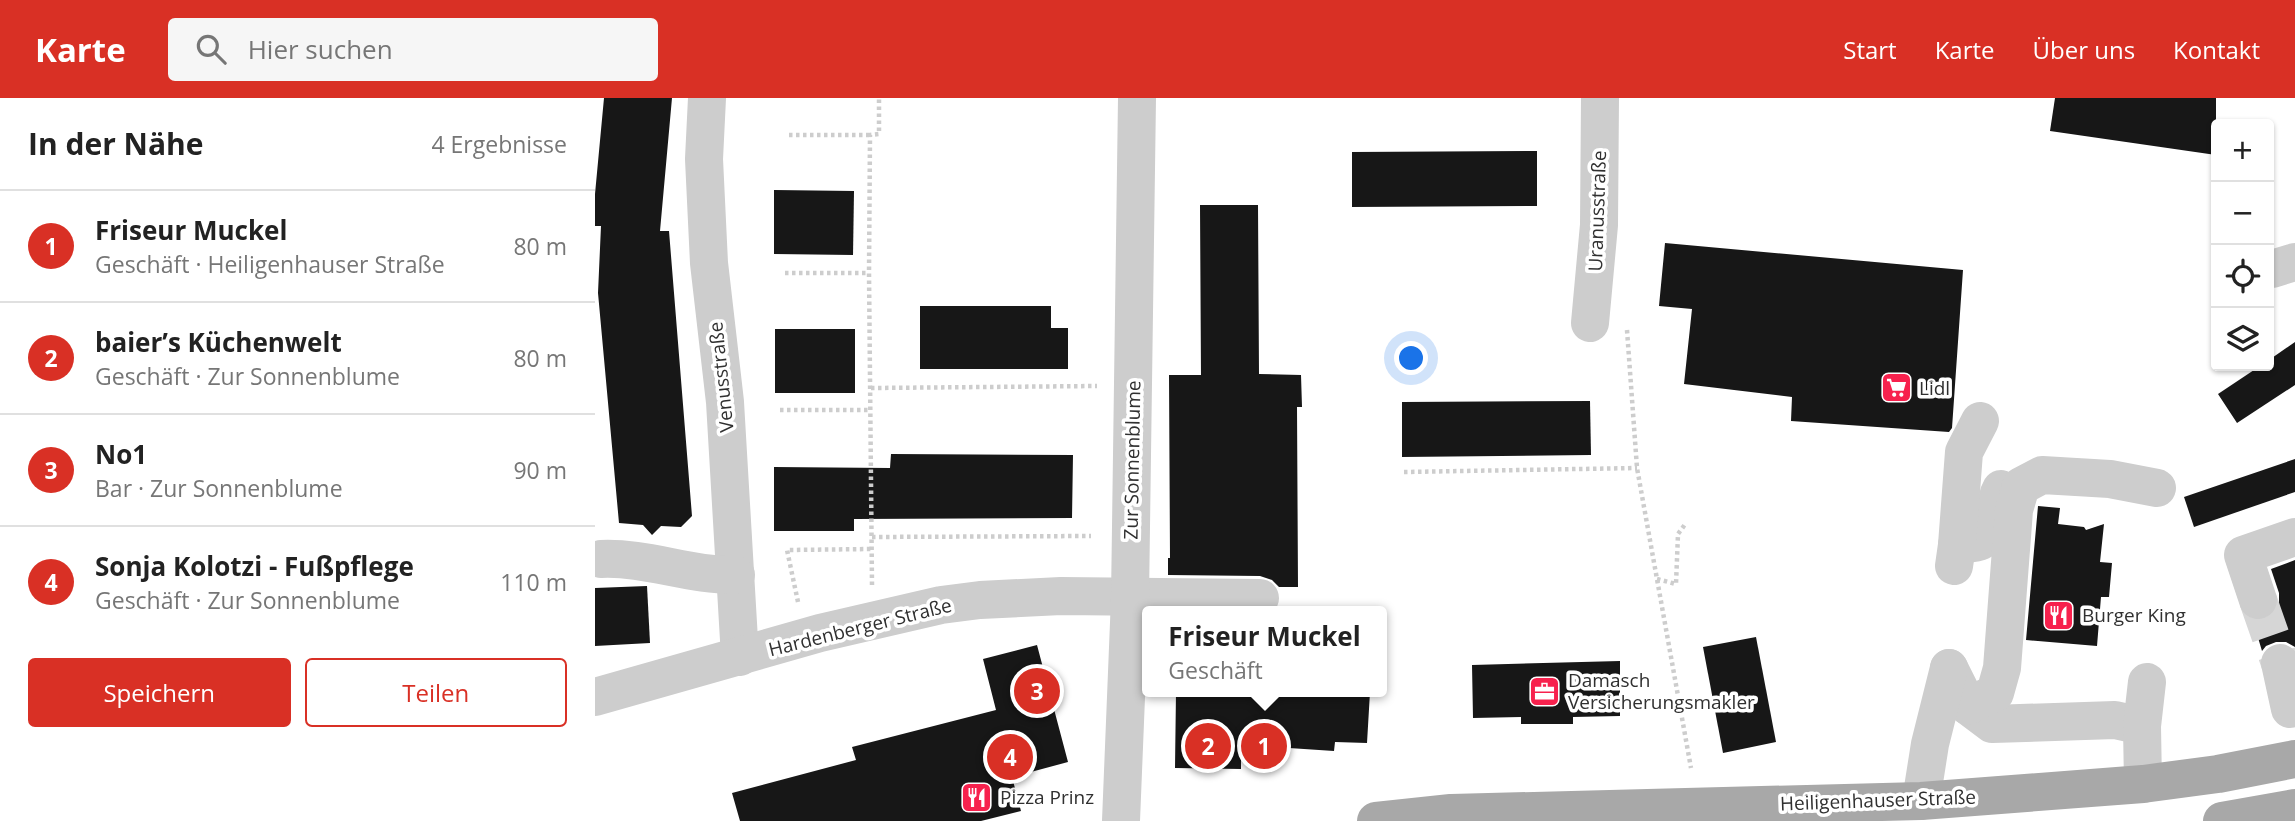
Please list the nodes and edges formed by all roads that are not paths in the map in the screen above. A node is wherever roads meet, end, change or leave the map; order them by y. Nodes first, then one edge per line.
1 (707, 98) edge
2 (1137, 98) edge
3 (1600, 98) edge
4 (1590, 323) road end
5 (1980, 421) dead end
6 (2106, 461) dead end
7 (2157, 488) dead end
8 (2295, 537) edge
9 (601, 559) dead end
10 (736, 575) junction
11 (1130, 598) junction
12 (1260, 598) dead end
13 (2258, 600) tunnel mouth
14 (740, 657) junction
15 (2280, 663) tunnel mouth
16 (2147, 682) dead end
17 (595, 697) edge
18 (1968, 706) junction
19 (2293, 708) edge
20 (2142, 726) junction
21 (2295, 760) edge
22 (2143, 784) junction
23 (1921, 802) junction
24 (2295, 808) edge
25 (1121, 821) edge
26 (1376, 821) edge
27 (2222, 821) edge

1 - 10 street, Venusstraße
2 - 11 street, Zur Sonnenblume
3 - 4 street, Uranusstraße
5 - 6 street
7 - 18 street
8 - 13 street
9 - 10 street
10 - 14 street, Venusstraße
11 - 12 street, Hardenberger Straße
11 - 14 street, Hardenberger Straße
11 - 25 street, Zur Sonnenblume
14 - 17 street, Hardenberger Straße
15 - 19 street
16 - 20 street
18 - 20 street
18 - 23 street
20 - 22 street
21 - 22 main road, Heiligenhauser Straße
22 - 23 main road, Heiligenhauser Straße
23 - 26 main road, Heiligenhauser Straße
24 - 27 main road

